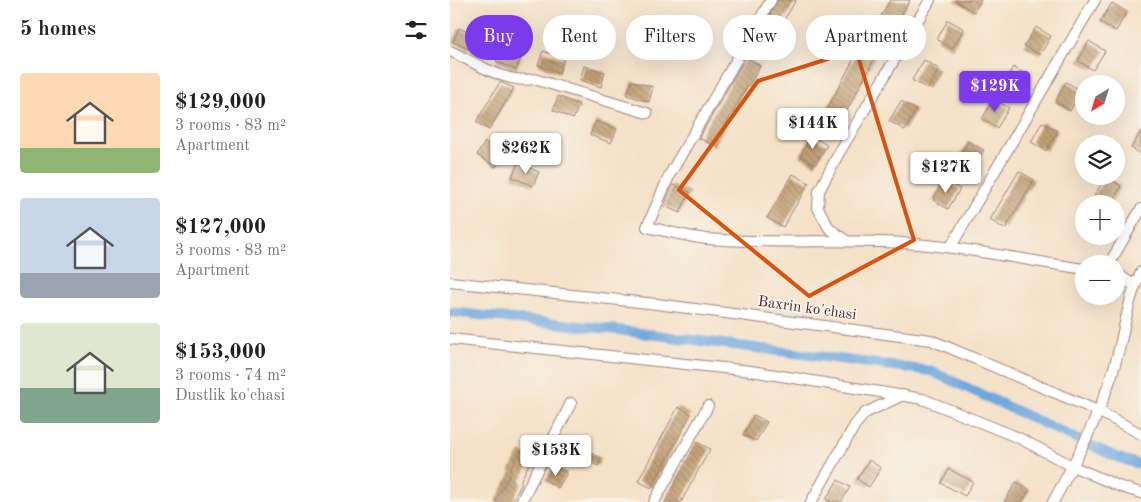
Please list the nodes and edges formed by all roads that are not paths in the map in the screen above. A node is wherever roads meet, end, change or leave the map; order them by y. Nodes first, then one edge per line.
1 (771, 0) edge
2 (930, 0) edge
3 (1095, 0) edge
4 (450, 51) edge
5 (648, 113) dead end
6 (1141, 209) edge
7 (845, 240) junction
8 (950, 248) junction
9 (1114, 255) edge
10 (1075, 268) edge
11 (1141, 272) edge
12 (1125, 279) edge
13 (450, 282) edge
14 (1135, 286) junction
15 (450, 339) edge
16 (903, 395) junction
17 (571, 403) dead end
18 (708, 406) dead end
19 (1098, 412) junction
20 (1141, 434) edge
21 (1072, 466) junction
22 (1141, 493) edge
23 (521, 502) edge
24 (654, 502) edge
25 (811, 502) edge
26 (1053, 502) edge

1 - 7 street
2 - 7 street
3 - 8 street
4 - 5 street
6 - 9 street
7 - 8 street
8 - 10 street
11 - 14 street
12 - 14 street
13 - 19 street, Baxrin ko'chasi
14 - 19 street
15 - 16 street
16 - 21 street
16 - 25 street
17 - 23 street
18 - 24 street
19 - 20 street, Baxrin ko'chasi
19 - 21 street
21 - 22 street
21 - 26 street

